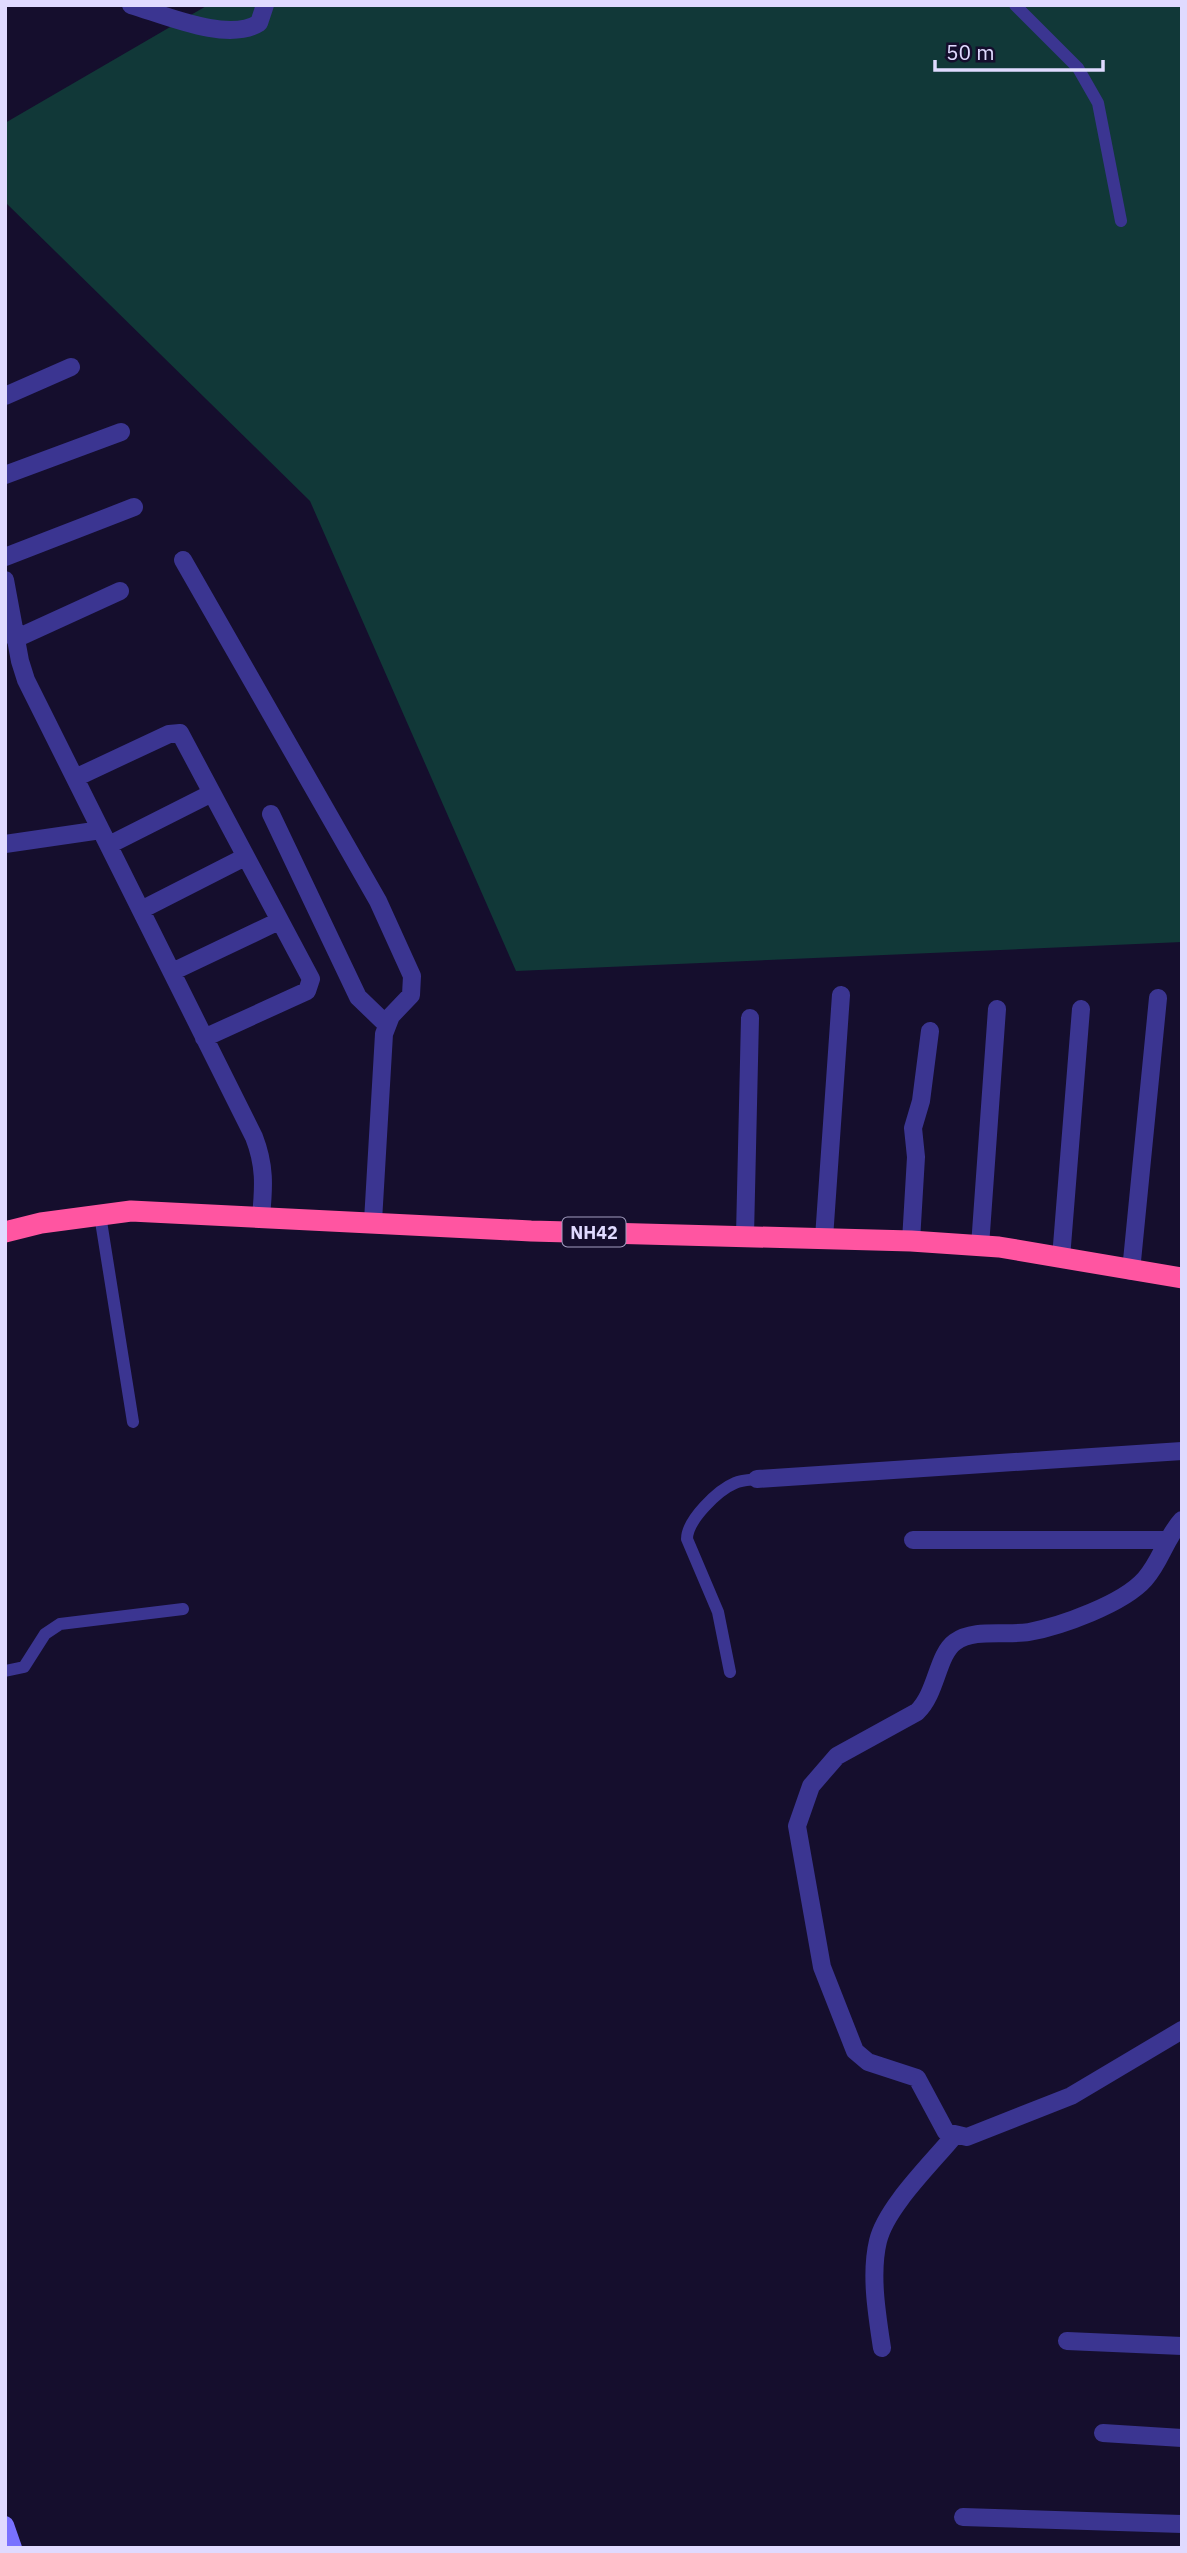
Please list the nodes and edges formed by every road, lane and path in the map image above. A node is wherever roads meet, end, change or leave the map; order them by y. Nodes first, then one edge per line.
1 (131, 5) edge
2 (265, 5) edge
3 (1016, 5) edge
4 (1121, 221) dead end
5 (71, 367) dead end
6 (5, 396) edge
7 (121, 432) dead end
8 (5, 475) edge
9 (134, 508) dead end
10 (5, 557) edge
11 (183, 560) dead end
12 (5, 580) edge
13 (120, 591) dead end
14 (15, 639) junction
15 (75, 778) junction
16 (212, 793) junction
17 (271, 814) dead end
18 (105, 837) junction
19 (5, 844) edge
20 (246, 857) junction
21 (141, 909) junction
22 (279, 921) junction
23 (172, 972) junction
24 (841, 995) dead end
25 (1158, 998) dead end
26 (997, 1009) dead end
27 (1081, 1009) dead end
28 (750, 1018) dead end
29 (386, 1024) junction
30 (929, 1031) dead end
31 (204, 1038) junction
32 (100, 1215) junction
33 (261, 1216) junction
34 (373, 1221) junction
35 (5, 1232) edge
36 (745, 1235) junction
37 (824, 1238) junction
38 (911, 1241) junction
39 (980, 1246) junction
40 (1060, 1258) junction
41 (1131, 1271) junction
42 (1182, 1279) edge
43 (133, 1422) dead end
44 (1182, 1451) edge
45 (757, 1479) joint
46 (1182, 1520) edge
47 (914, 1540) dead end
48 (1167, 1540) junction
49 (183, 1609) dead end
50 (5, 1671) edge
51 (730, 1672) dead end
52 (1182, 2030) edge
53 (954, 2136) junction
54 (1067, 2341) dead end
55 (1182, 2346) edge
56 (882, 2348) dead end
57 (1103, 2433) dead end
58 (1182, 2438) edge
59 (963, 2517) dead end
60 (5, 2525) edge
61 (1182, 2525) edge
62 (13, 2548) edge

1 - 2 street
3 - 4 lane
5 - 6 street
7 - 8 street
9 - 10 street
11 - 29 street
12 - 14 street
13 - 14 street
14 - 15 street
15 - 16 street
15 - 18 street
16 - 18 street
16 - 20 street
17 - 29 street
18 - 19 street
18 - 21 street
20 - 21 street
20 - 22 street
21 - 23 street
22 - 23 street
22 - 31 street
23 - 31 street
24 - 37 street
25 - 41 street
26 - 39 street
27 - 40 street
28 - 36 street
29 - 34 street
30 - 38 street
31 - 33 street
32 - 33 highway, NH42
32 - 35 highway, NH42
32 - 43 lane
33 - 34 highway, NH42
34 - 36 highway, NH42
36 - 37 highway, NH42
37 - 38 highway, NH42
38 - 39 highway, NH42
39 - 40 highway, NH42
40 - 41 highway, NH42
41 - 42 highway, NH42
44 - 45 street
45 - 51 lane
46 - 48 street
47 - 48 street
48 - 53 street
49 - 50 lane
52 - 53 street
53 - 56 street
54 - 55 street
57 - 58 street
59 - 61 street
60 - 62 street

